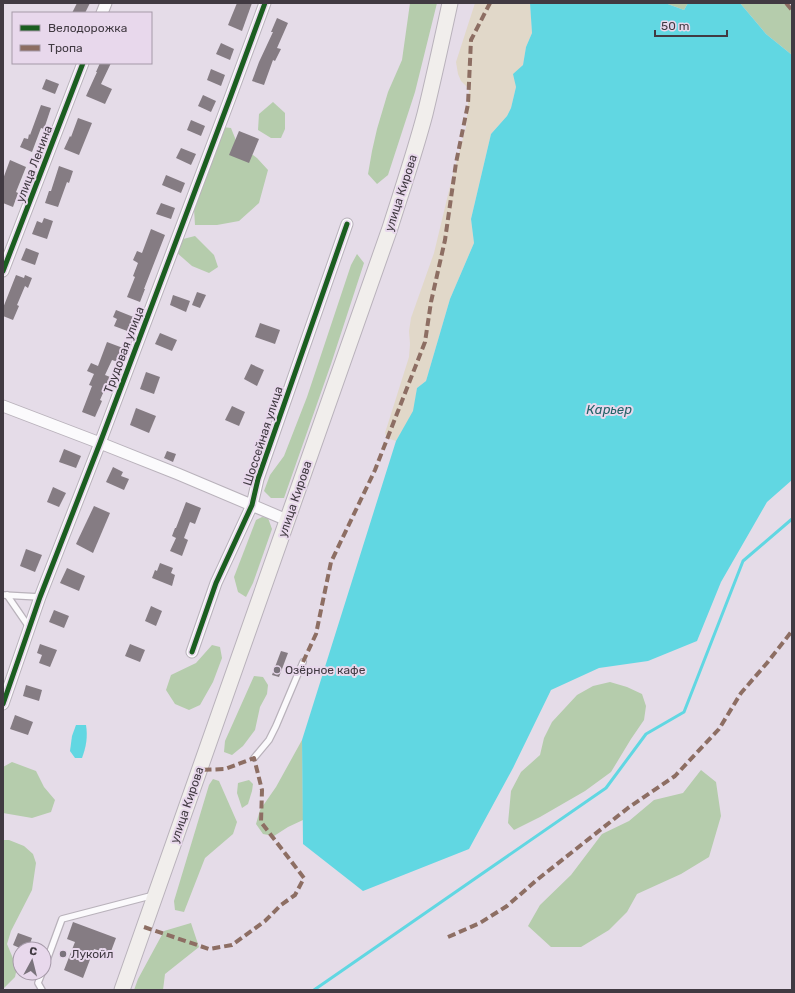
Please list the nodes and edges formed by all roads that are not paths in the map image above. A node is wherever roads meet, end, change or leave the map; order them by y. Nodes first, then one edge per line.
1 (265, 3) edge
2 (450, 3) edge
3 (83, 64) edge
4 (347, 224) dead end
5 (3, 272) edge
6 (3, 406) edge
7 (100, 443) junction
8 (252, 505) junction
9 (287, 520) junction
10 (5, 595) edge
11 (40, 596) junction
12 (29, 627) junction
13 (192, 652) dead end
14 (303, 662) dead end
15 (3, 704) edge
16 (254, 758) dead end
17 (156, 894) junction
18 (52, 946) edge
19 (39, 981) edge
20 (42, 990) edge
21 (122, 990) edge

1 - 7 street, Трудовая улица
2 - 9 main road, улица Кирова
3 - 5 street, улица Ленина
4 - 8 street, Шоссейная улица
6 - 7 street
7 - 8 street
7 - 11 street, Трудовая улица
8 - 9 street
8 - 13 street, Шоссейная улица
9 - 17 main road, улица Кирова
10 - 11 lane
10 - 12 lane
11 - 12 street, Трудовая улица
12 - 15 street, Трудовая улица
14 - 16 lane
17 - 18 lane
17 - 21 main road, улица Кирова
19 - 20 lane

